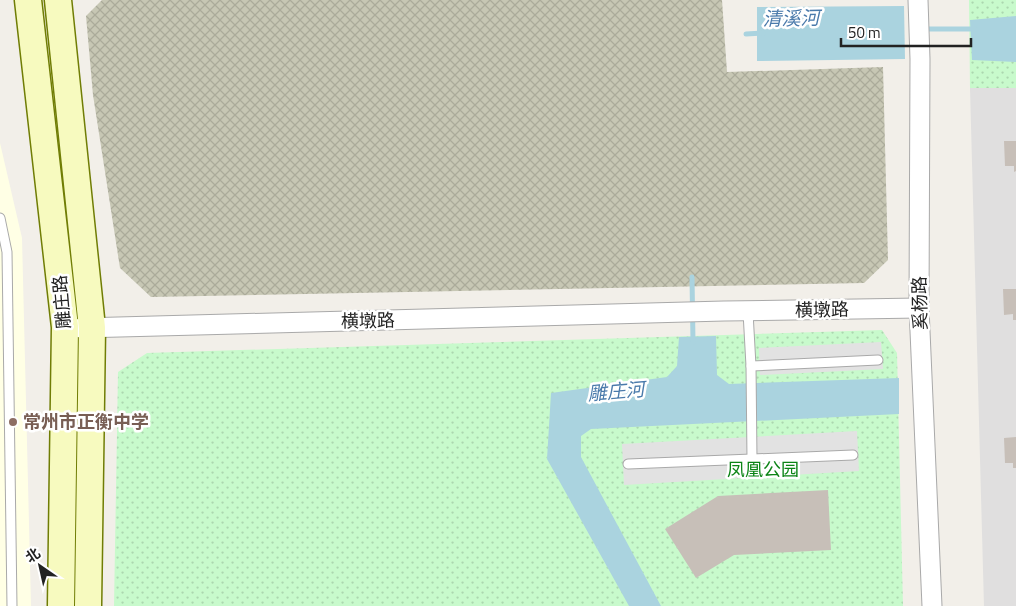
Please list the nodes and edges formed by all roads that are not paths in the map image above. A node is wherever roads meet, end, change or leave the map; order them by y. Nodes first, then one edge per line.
1 (28, 0) edge
2 (58, 0) edge
3 (918, 0) edge
4 (0, 218) edge
5 (919, 308) junction
6 (748, 312) junction
7 (65, 327) junction
8 (92, 328) junction
9 (878, 360) dead end
10 (750, 366) junction
11 (853, 455) dead end
12 (752, 459) junction
13 (628, 464) dead end
14 (12, 606) edge
15 (61, 606) edge
16 (88, 606) edge
17 (932, 606) edge

1 - 7 main road, 雕庄路
2 - 8 main road, 雕庄路
3 - 5 street, 奚杨路
4 - 14 lane
5 - 6 street, 横墩路
5 - 17 street, 奚杨路
6 - 8 street, 横墩路
6 - 10 lane
7 - 8 street, 横墩路
7 - 15 main road, 雕庄路
8 - 16 main road, 雕庄路
9 - 10 lane
10 - 12 lane
11 - 12 lane
12 - 13 lane

